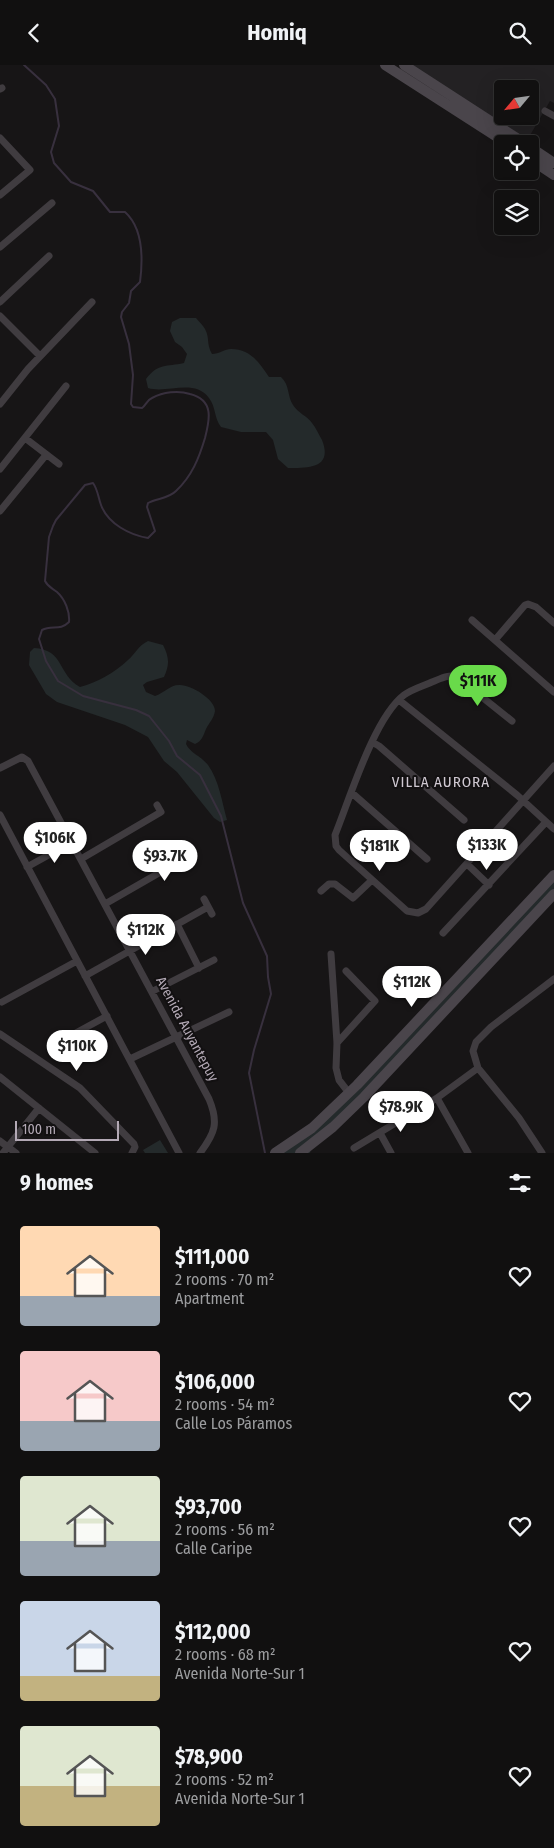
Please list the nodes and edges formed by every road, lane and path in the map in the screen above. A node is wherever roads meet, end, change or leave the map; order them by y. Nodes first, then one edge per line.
1 (385, 65) edge
2 (404, 65) edge
3 (545, 111) dead end
4 (554, 117) edge
5 (494, 135) edge
6 (512, 135) edge
7 (0, 138) edge
8 (539, 153) edge
9 (554, 163) edge
10 (539, 165) edge
11 (554, 175) edge
12 (0, 195) edge
13 (52, 203) dead end
14 (0, 247) edge
15 (49, 256) dead end
16 (0, 302) edge
17 (92, 302) dead end
18 (0, 316) edge
19 (40, 356) junction
20 (66, 386) dead end
21 (0, 404) edge
22 (25, 438) junction
23 (46, 455) junction
24 (59, 464) dead end
25 (0, 469) edge
26 (0, 511) edge
27 (472, 620) dead end
28 (554, 623) edge
29 (495, 640) junction
30 (554, 693) edge
31 (399, 700) junction
32 (512, 721) dead end
33 (372, 742) junction
34 (554, 766) edge
35 (0, 768) edge
36 (352, 793) junction
37 (523, 801) junction
38 (157, 805) dead end
39 (0, 815) edge
40 (464, 820) dead end
41 (546, 822) junction
42 (554, 829) edge
43 (72, 842) junction
44 (188, 847) dead end
45 (81, 859) junction
46 (427, 859) dead end
47 (467, 864) junction
48 (27, 867) junction
49 (554, 875) edge
50 (372, 880) junction
51 (490, 885) junction
52 (321, 891) dead end
53 (554, 894) edge
54 (204, 899) dead end
55 (105, 904) junction
56 (208, 907) junction
57 (212, 914) dead end
58 (177, 924) junction
59 (443, 933) dead end
60 (131, 951) junction
61 (330, 954) dead end
62 (214, 960) dead end
63 (77, 961) junction
64 (199, 968) junction
65 (346, 971) dead end
66 (85, 975) junction
67 (554, 979) edge
68 (153, 991) junction
69 (2, 1002) dead end
70 (228, 1011) dead end
71 (107, 1016) junction
72 (0, 1033) edge
73 (177, 1036) junction
74 (63, 1039) dead end
75 (337, 1043) junction
76 (130, 1059) junction
77 (478, 1069) junction
78 (0, 1077) edge
79 (349, 1093) junction
80 (437, 1098) junction
81 (39, 1108) junction
82 (380, 1133) junction
83 (0, 1141) edge
84 (8, 1147) junction
85 (354, 1148) dead end
86 (277, 1152) edge
87 (2, 1153) edge
88 (16, 1153) edge
89 (95, 1153) edge
90 (132, 1153) edge
91 (179, 1153) edge
92 (200, 1153) edge
93 (300, 1153) edge
94 (391, 1153) edge
95 (468, 1153) edge
96 (542, 1153) edge

1 - 5 main road
2 - 6 main road
3 - 4 street
7 - 12 street
8 - 9 main road
10 - 11 main road
13 - 14 street
15 - 16 street
17 - 19 street
18 - 19 street
19 - 21 street
20 - 22 street
22 - 23 street
22 - 25 street
23 - 24 street
23 - 26 street
27 - 29 street
28 - 29 street
29 - 30 street
31 - 32 street
31 - 33 street
31 - 37 street
33 - 36 street
33 - 40 street
34 - 37 street
35 - 43 street, Avenida Auyantepuy
36 - 46 street
36 - 50 street
37 - 41 street
37 - 47 street
38 - 45 street
39 - 48 street
41 - 42 street
41 - 51 street
43 - 45 street, Avenida Auyantepuy
43 - 48 street
44 - 55 street
45 - 55 street, Avenida Auyantepuy
47 - 50 street
47 - 51 street
48 - 63 street
49 - 79 main road
50 - 52 street
51 - 59 street
53 - 93 main road
54 - 56 street
55 - 60 street, Avenida Auyantepuy
56 - 57 street
56 - 58 street
58 - 60 street
58 - 64 street
60 - 66 street
60 - 68 street, Avenida Auyantepuy
61 - 75 street
62 - 64 street
63 - 66 street
63 - 69 street
64 - 68 street
65 - 75 street
66 - 71 street
67 - 77 street
68 - 73 street, Avenida Auyantepuy
70 - 73 street
71 - 74 street
71 - 76 street
72 - 90 street
73 - 76 street
73 - 92 street, Avenida Auyantepuy
75 - 79 street
76 - 91 street
77 - 80 street
77 - 96 street
78 - 81 street
79 - 86 main road
80 - 82 street
80 - 95 street
81 - 84 street
81 - 89 street
82 - 85 street
82 - 94 street
83 - 84 street
84 - 87 street
84 - 88 street

